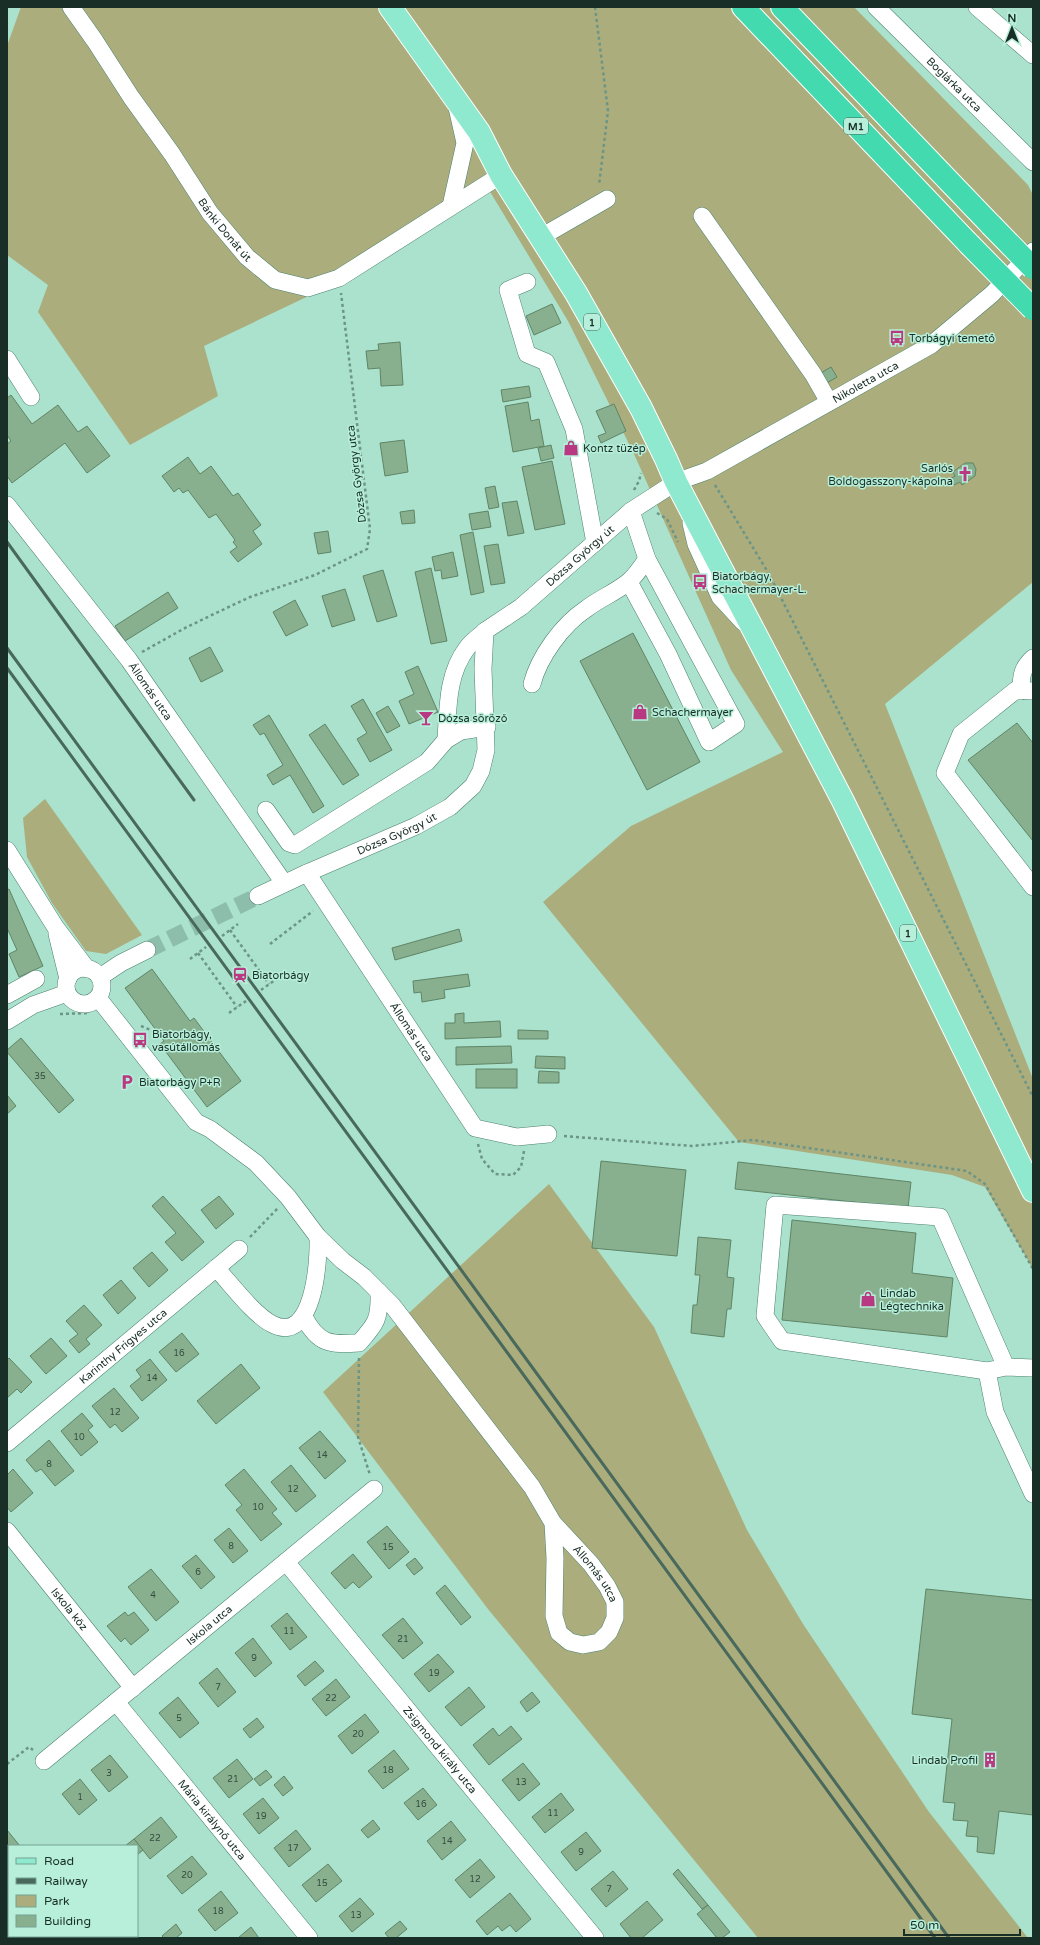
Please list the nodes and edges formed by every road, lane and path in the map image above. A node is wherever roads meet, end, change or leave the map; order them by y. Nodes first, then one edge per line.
1 (71, 7) edge
2 (390, 7) edge
3 (595, 7) edge
4 (743, 7) edge
5 (782, 7) edge
6 (876, 7) edge
7 (977, 7) edge
8 (1033, 55) edge
9 (454, 97) junction
10 (1033, 162) edge
11 (501, 175) junction
12 (600, 203) joint
13 (451, 206) junction
14 (702, 216) dead end
15 (541, 237) junction
16 (1033, 251) edge
17 (1033, 268) edge
18 (339, 278) junction
19 (527, 282) dead end
20 (1033, 309) edge
21 (7, 359) edge
22 (31, 397) dead end
23 (829, 402) junction
24 (707, 471) junction
25 (640, 481) dead end
26 (676, 482) junction
27 (649, 498) junction
28 (7, 505) edge
29 (631, 511) junction
30 (595, 543) junction
31 (680, 546) dead end
32 (647, 559) junction
33 (629, 582) junction
34 (485, 631) junction
35 (1033, 658) edge
36 (129, 660) junction
37 (532, 684) dead end
38 (1027, 691) edge
39 (487, 727) junction
40 (446, 740) junction
41 (266, 810) dead end
42 (7, 850) edge
43 (307, 873) junction
44 (284, 883) junction
45 (1033, 887) edge
46 (258, 896) tunnel mouth
47 (312, 906) dead end
48 (238, 924) dead end
49 (56, 928) junction
50 (230, 930) junction
51 (222, 936) dead end
52 (270, 944) dead end
53 (206, 947) dead end
54 (148, 950) tunnel mouth
55 (198, 953) junction
56 (190, 959) dead end
57 (94, 973) junction
58 (278, 978) dead end
59 (36, 979) dead end
60 (269, 984) junction
61 (67, 986) junction
62 (261, 990) dead end
63 (7, 995) edge
64 (246, 1001) dead end
65 (101, 1003) junction
66 (237, 1007) junction
67 (229, 1013) dead end
68 (57, 1014) dead end
69 (8, 1019) edge
70 (145, 1028) dead end
71 (155, 1030) dead end
72 (1033, 1097) edge
73 (475, 1128) junction
74 (548, 1134) joint
75 (517, 1137) junction
76 (1033, 1191) edge
77 (288, 1197) junction
78 (318, 1237) junction
79 (239, 1249) joint
80 (216, 1268) junction
81 (1033, 1268) edge
82 (379, 1292) junction
83 (304, 1317) junction
84 (359, 1343) junction
85 (1006, 1367) junction
86 (1033, 1368) edge
87 (987, 1371) junction
88 (7, 1443) edge
89 (374, 1489) joint
90 (1033, 1494) edge
91 (554, 1522) junction
92 (7, 1531) edge
93 (286, 1562) junction
94 (133, 1688) junction
95 (116, 1702) junction
96 (44, 1761) joint
97 (7, 1764) edge
98 (309, 1938) edge
99 (595, 1938) edge

1 - 18 street, Bánki Donát út
2 - 9 main road, 1
3 - 12 path
4 - 20 highway, M1, bridge
5 - 17 highway, M1, bridge
6 - 10 street, Boglárka utca
7 - 8 street
9 - 11 main road, 1
9 - 13 street
11 - 13 street, Bánki Donát út
11 - 15 main road, 1
12 - 15 street
13 - 18 street, Bánki Donát út
14 - 23 street
15 - 26 main road, 1
16 - 23 street, Nikoletta utca
18 - 36 path, Dózsa György utca
19 - 30 street
21 - 22 street
23 - 24 street, Nikoletta utca
24 - 26 street, Nikoletta utca
24 - 72 path
25 - 27 path
26 - 27 street, Dózsa György út
26 - 76 main road, 1
27 - 29 street, Dózsa György út
27 - 31 path
28 - 36 street, Állomás utca
29 - 30 street, Dózsa György út
29 - 32 street
30 - 34 street, Dózsa György út
32 - 33 street
32 - 33 street
33 - 37 street
34 - 39 street, Dózsa György út
34 - 40 street, Dózsa György út
35 - 38 street
36 - 44 street, Állomás utca
38 - 45 street
39 - 40 street
39 - 43 street, Dózsa György út
40 - 41 street
42 - 49 street
43 - 44 street, Dózsa György út
43 - 73 street, Állomás utca
44 - 46 street, Dózsa György út
47 - 52 path
48 - 50 path
49 - 57 street
49 - 61 street
50 - 51 path
50 - 60 path
53 - 55 path
54 - 57 street
55 - 56 path
55 - 66 path
57 - 61 street
57 - 65 street
58 - 60 path
59 - 63 street
60 - 62 path
61 - 65 street
61 - 69 street
64 - 66 path
65 - 68 path
65 - 77 street, Állomás utca
66 - 67 path
70 - 71 path
73 - 75 street
73 - 75 path
74 - 75 street
74 - 81 path
77 - 78 street, Állomás utca
77 - 79 path
78 - 82 street, Állomás utca
78 - 83 street
79 - 80 street, Karinthy Frigyes utca
80 - 83 street
80 - 88 street, Karinthy Frigyes utca
82 - 84 street
82 - 91 street, Állomás utca
83 - 84 street
84 - 89 path
85 - 86 street
85 - 87 street
85 - 87 street
87 - 90 street
89 - 93 street, Iskola utca
91 - 91 street, Állomás utca
92 - 94 street, Iskola köz
93 - 94 street, Iskola utca
93 - 99 street, Zsigmond király utca
94 - 95 street, Iskola utca
95 - 96 street, Iskola utca
95 - 98 street, Mária királynő utca
96 - 97 path

